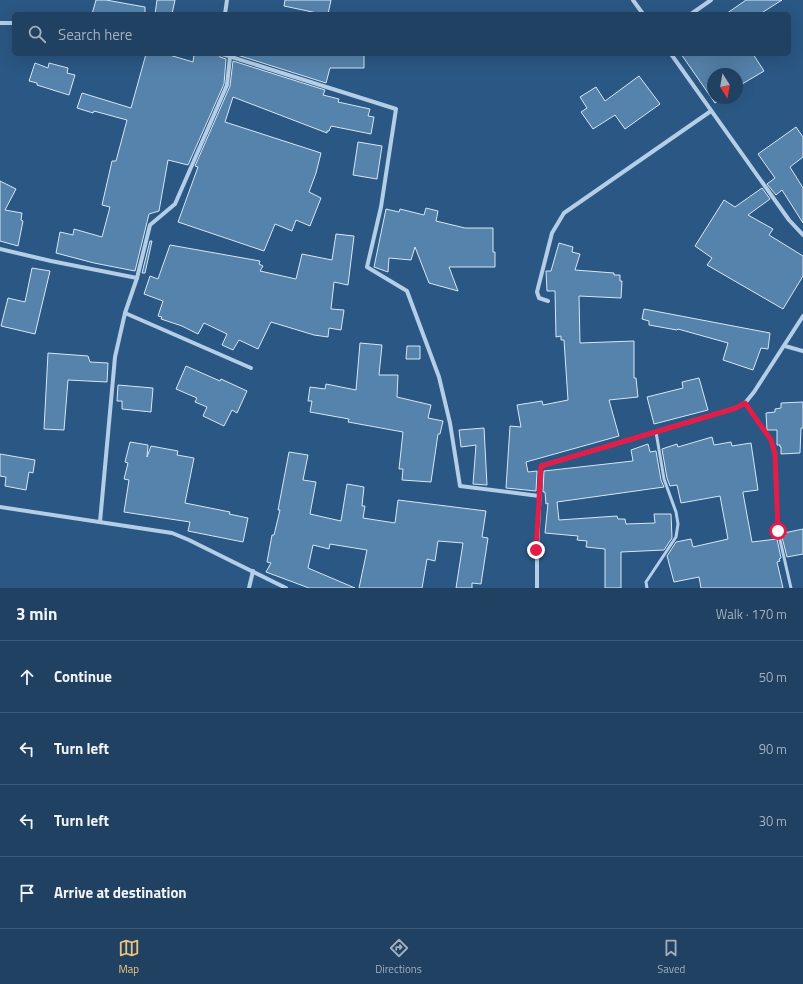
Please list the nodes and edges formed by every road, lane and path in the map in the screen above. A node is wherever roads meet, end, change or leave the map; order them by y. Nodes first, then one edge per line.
1 (227, 0) edge
2 (633, 0) edge
3 (711, 0) edge
4 (225, 12) edge
5 (642, 12) edge
6 (694, 12) edge
7 (0, 23) edge
8 (12, 23) edge
9 (230, 56) joint
10 (672, 56) edge
11 (711, 111) junction
12 (803, 235) edge
13 (0, 249) edge
14 (137, 278) junction
15 (548, 301) dead end
16 (125, 313) junction
17 (803, 316) edge
18 (785, 346) junction
19 (803, 351) edge
20 (251, 368) dead end
21 (745, 403) junction
22 (656, 432) junction
23 (539, 496) junction
24 (0, 507) edge
25 (100, 522) junction
26 (253, 571) junction
27 (249, 588) edge
28 (286, 588) edge
29 (537, 588) edge
30 (647, 588) edge
31 (791, 588) edge

1 - 4 street
2 - 5 street
3 - 6 street
7 - 8 street
9 - 14 street
9 - 23 street
10 - 11 street
11 - 12 street
11 - 15 street
13 - 14 street
14 - 16 street
16 - 20 street
16 - 25 street
17 - 18 street
18 - 19 street
18 - 21 street
21 - 22 street
21 - 31 lane
22 - 23 street
22 - 30 lane
23 - 29 street
24 - 25 street
25 - 26 street
26 - 27 street
26 - 28 street

